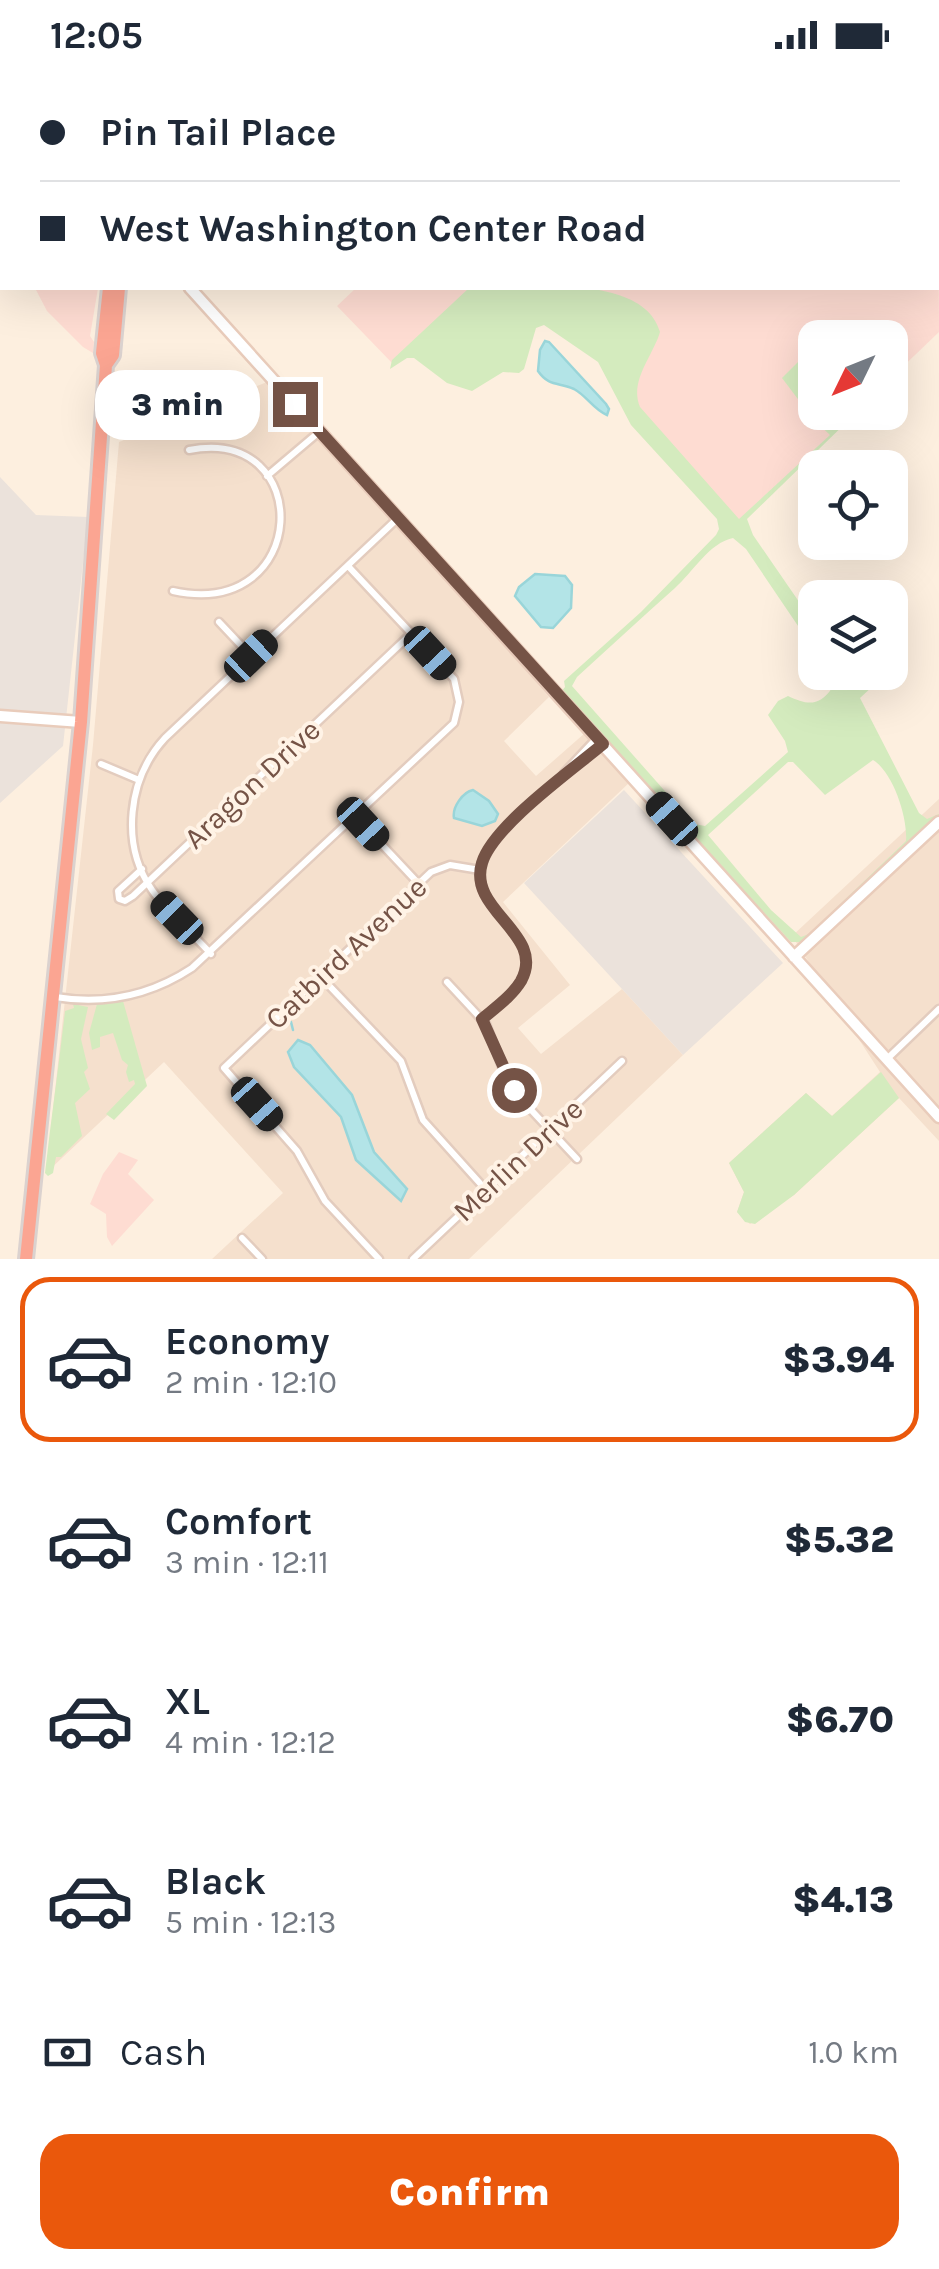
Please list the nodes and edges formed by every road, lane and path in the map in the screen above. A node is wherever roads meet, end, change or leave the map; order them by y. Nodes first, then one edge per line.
1 (109, 290) edge
2 (119, 290) edge
3 (192, 290) edge
4 (106, 365) junction
5 (320, 432) junction
6 (188, 450) dead end
7 (267, 476) junction
8 (398, 518) junction
9 (348, 566) junction
10 (173, 591) dead end
11 (219, 622) dead end
12 (412, 633) junction
13 (251, 656) junction
14 (0, 716) edge
15 (81, 722) junction
16 (600, 741) junction
17 (101, 764) dead end
18 (139, 780) junction
19 (356, 817) junction
20 (939, 822) edge
21 (142, 868) junction
22 (480, 870) junction
23 (148, 882) junction
24 (418, 883) junction
25 (211, 954) junction
26 (794, 957) junction
27 (320, 976) junction
28 (447, 982) dead end
29 (53, 997) junction
30 (939, 1009) edge
31 (482, 1019) junction
32 (886, 1060) junction
33 (622, 1061) dead end
34 (939, 1117) edge
35 (550, 1130) junction
36 (577, 1159) dead end
37 (486, 1190) junction
38 (242, 1238) dead end
39 (26, 1259) edge
40 (262, 1259) edge
41 (379, 1259) edge
42 (413, 1259) edge

1 - 4 highway
2 - 4 highway
3 - 5 main road
4 - 15 highway
5 - 7 street
5 - 8 main road
6 - 7 street
7 - 10 street
8 - 9 street
8 - 16 main road
9 - 12 street
9 - 13 street
11 - 13 street
12 - 19 street
12 - 23 street, Aragon Drive
13 - 18 street
14 - 15 main road
15 - 29 highway
16 - 22 street
16 - 26 main road
17 - 18 street
18 - 21 street
19 - 24 street
19 - 25 street
20 - 26 main road
21 - 23 street
21 - 23 street
22 - 24 street, Catbird Avenue
22 - 31 street
23 - 25 street
24 - 27 street, Catbird Avenue
25 - 29 street
26 - 32 main road
27 - 37 street
27 - 41 street, Catbird Avenue
28 - 31 street
29 - 39 highway
30 - 32 street
31 - 35 street
32 - 34 main road
33 - 35 street, Merlin Drive
35 - 36 street
35 - 37 street, Merlin Drive
37 - 42 street, Merlin Drive
38 - 40 street

